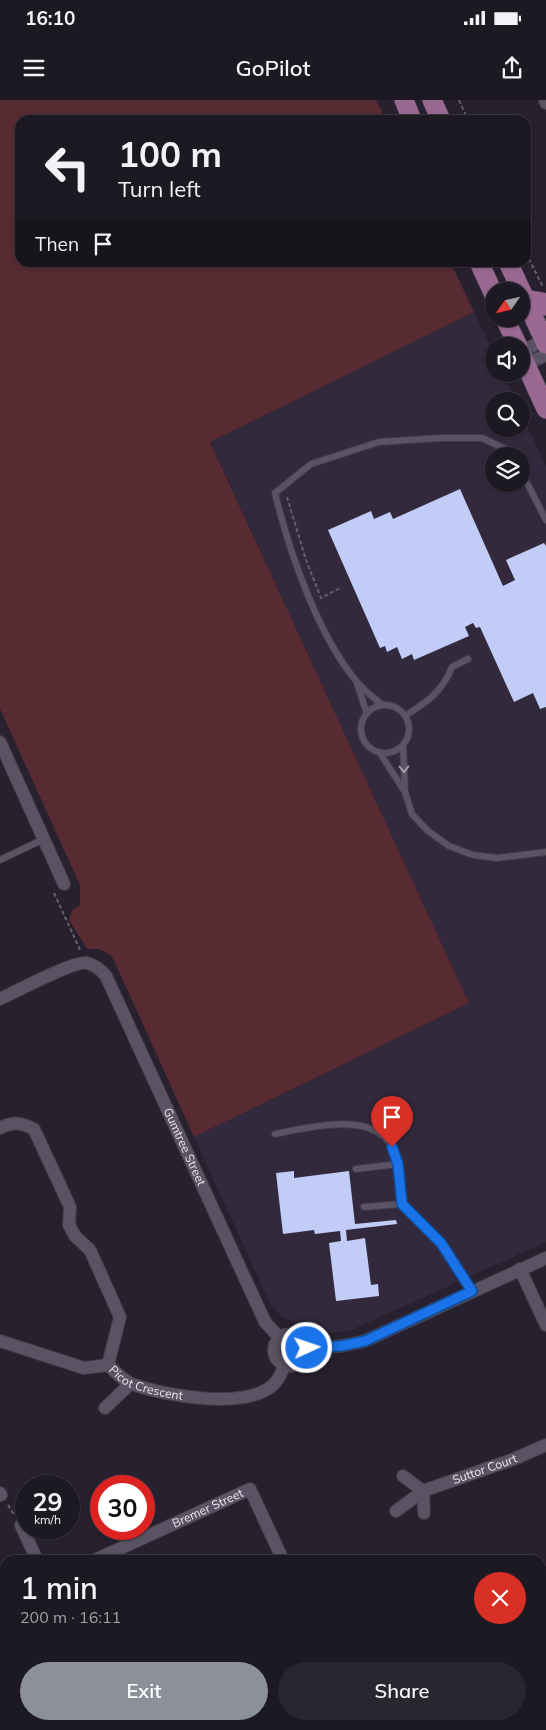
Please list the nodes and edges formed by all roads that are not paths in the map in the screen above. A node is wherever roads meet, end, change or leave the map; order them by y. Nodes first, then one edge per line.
1 (404, 100) edge
2 (432, 100) edge
3 (410, 115) edge
4 (439, 115) edge
5 (481, 267) edge
6 (510, 267) edge
7 (488, 282) edge
8 (517, 282) edge
9 (530, 300) edge
10 (546, 306) edge
11 (530, 310) edge
12 (546, 345) edge
13 (530, 353) edge
14 (530, 373) edge
15 (546, 409) edge
16 (500, 447) edge
17 (530, 489) edge
18 (546, 520) edge
19 (468, 660) dead end
20 (357, 682) junction
21 (382, 706) junction
22 (367, 714) junction
23 (405, 716) junction
24 (0, 742) edge
25 (403, 746) junction
26 (380, 753) junction
27 (405, 792) junction
28 (44, 839) junction
29 (546, 852) edge
30 (0, 860) edge
31 (64, 884) dead end
32 (0, 999) edge
33 (0, 1128) edge
34 (276, 1134) dead end
35 (398, 1164) junction
36 (356, 1169) dead end
37 (402, 1204) junction
38 (364, 1207) dead end
39 (546, 1258) edge
40 (520, 1269) junction
41 (472, 1291) junction
42 (546, 1325) edge
43 (279, 1337) junction
44 (0, 1341) edge
45 (307, 1348) junction
46 (285, 1365) junction
47 (108, 1366) junction
48 (130, 1384) junction
49 (105, 1408) dead end
50 (546, 1445) edge
51 (403, 1476) dead end
52 (423, 1492) junction
53 (396, 1512) dead end
54 (424, 1513) dead end
55 (27, 1540) edge
56 (34, 1555) edge
57 (106, 1555) edge
58 (280, 1555) edge

1 - 3 main road
2 - 4 main road
5 - 7 main road
6 - 8 main road
9 - 10 main road
11 - 12 main road
12 - 13 street
14 - 15 main road
16 - 20 lane
17 - 18 lane
19 - 23 lane
20 - 21 lane
20 - 22 lane
21 - 22 lane
21 - 23 lane
22 - 26 lane
23 - 25 lane
24 - 28 street
25 - 26 lane
25 -> 27 lane
26 - 27 lane
27 - 29 lane
28 - 30 lane
28 - 31 street
32 - 43 street, Gumtree Street
33 - 47 street
34 - 35 lane
35 - 36 lane
35 - 37 lane
37 - 38 lane
37 - 41 lane
39 - 40 street
40 - 41 street
40 - 42 street
41 - 45 street
43 - 45 street
43 - 46 street
44 - 47 street, Picot Crescent
45 - 46 street
46 - 48 street, Picot Crescent
47 - 48 street, Picot Crescent
48 - 49 street
50 - 52 street, Suttor Court
51 - 52 street
52 - 53 street, Suttor Court
52 - 54 street
55 - 56 street
57 - 58 street, Bremer Street

